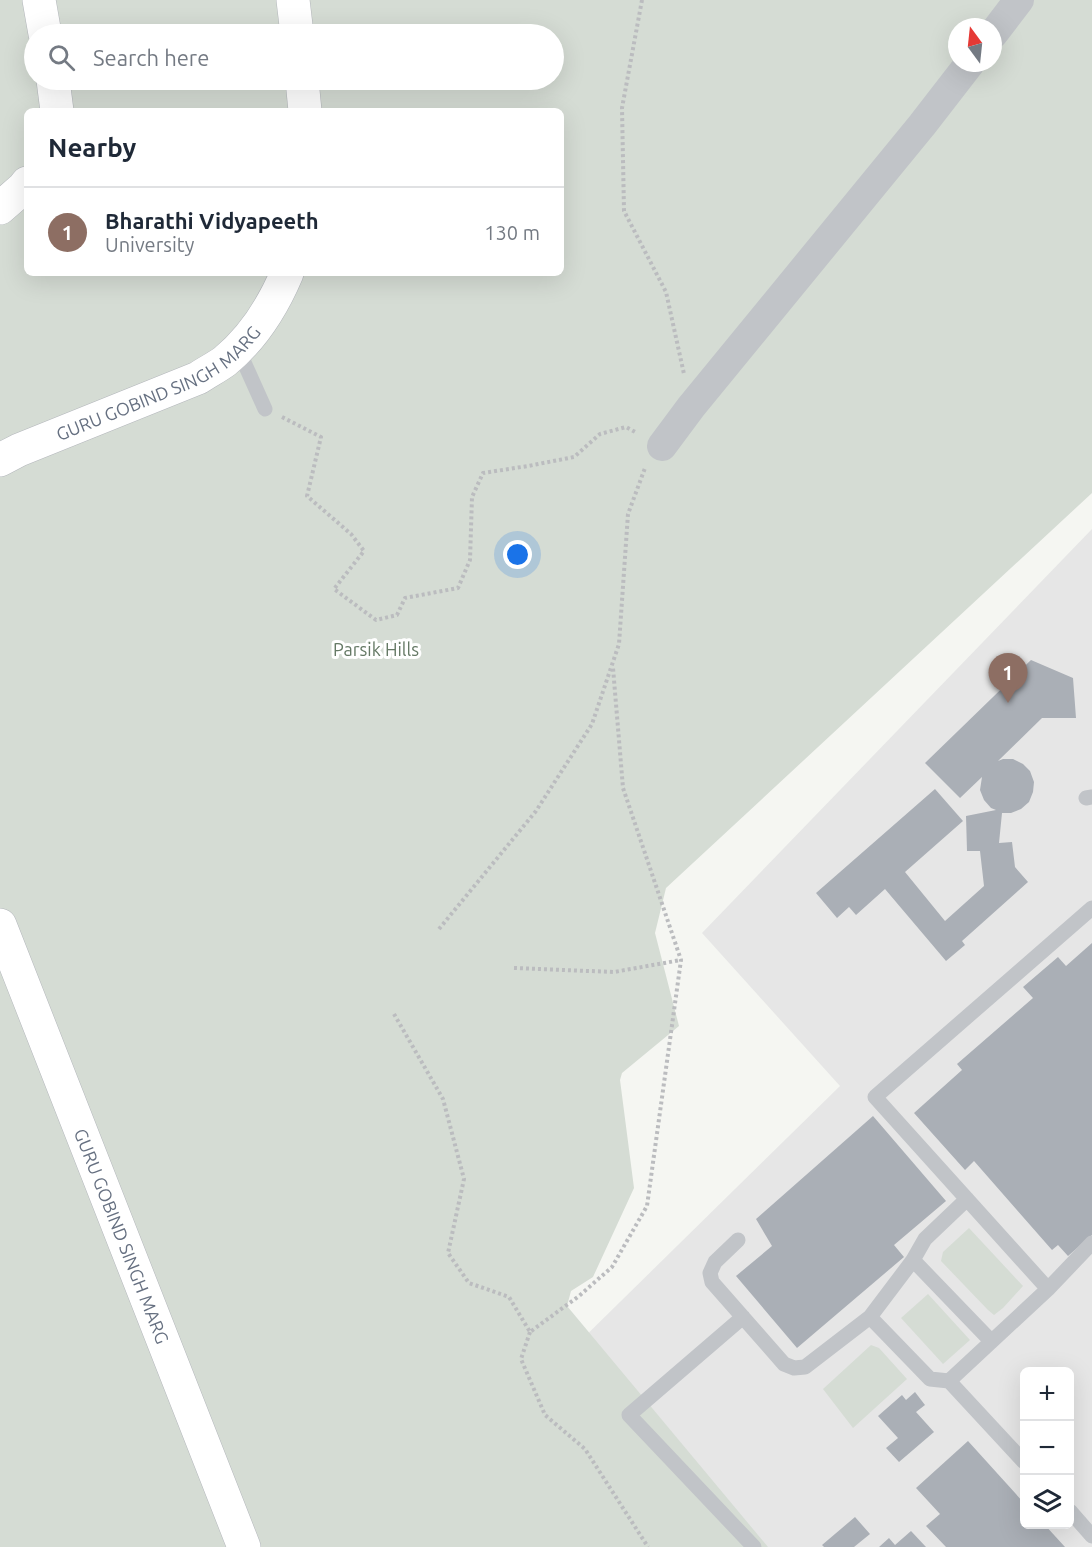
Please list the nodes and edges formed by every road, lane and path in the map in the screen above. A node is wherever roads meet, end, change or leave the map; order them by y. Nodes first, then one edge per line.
1 (39, 0) edge
2 (293, 0) edge
3 (642, 0) edge
4 (1020, 0) edge
5 (1002, 23) edge
6 (43, 24) edge
7 (296, 24) edge
8 (963, 72) edge
9 (54, 90) edge
10 (303, 90) edge
11 (57, 108) edge
12 (305, 108) edge
13 (24, 186) edge
14 (0, 208) edge
15 (286, 276) edge
16 (238, 349) junction
17 (691, 407) junction
18 (265, 409) joint
19 (662, 446) junction
20 (0, 460) edge
21 (612, 664) junction
22 (1092, 908) edge
23 (0, 925) edge
24 (439, 929) dead end
25 (681, 960) junction
26 (514, 968) dead end
27 (394, 1014) dead end
28 (967, 1199) junction
29 (738, 1240) dead end
30 (1092, 1243) edge
31 (913, 1260) junction
32 (1048, 1288) junction
33 (743, 1317) junction
34 (870, 1317) junction
35 (530, 1332) junction
36 (991, 1341) junction
37 (949, 1380) junction
38 (1020, 1458) edge
39 (1074, 1516) edge
40 (1092, 1536) edge
41 (244, 1547) edge
42 (648, 1547) edge
43 (754, 1547) edge

1 - 6 street
2 - 7 street
3 - 17 path
4 - 5 street
8 - 17 street
9 - 11 street
10 - 12 street
13 - 14 street
15 - 16 street, GURU GOBIND SINGH MARG
16 - 18 lane
16 - 20 street, GURU GOBIND SINGH MARG
17 - 19 street
18 - 19 path
19 - 21 path
21 - 24 path
21 - 25 path
22 - 28 lane
23 - 41 street, GURU GOBIND SINGH MARG
25 - 26 path
25 - 35 path
27 - 35 path
28 - 31 lane
28 - 32 lane
29 - 33 lane
30 - 32 lane
31 - 34 lane
31 - 36 lane
32 - 36 lane
33 - 34 lane
33 - 43 lane
34 - 37 lane
35 - 42 path
36 - 37 lane
37 - 38 lane
39 - 40 lane

